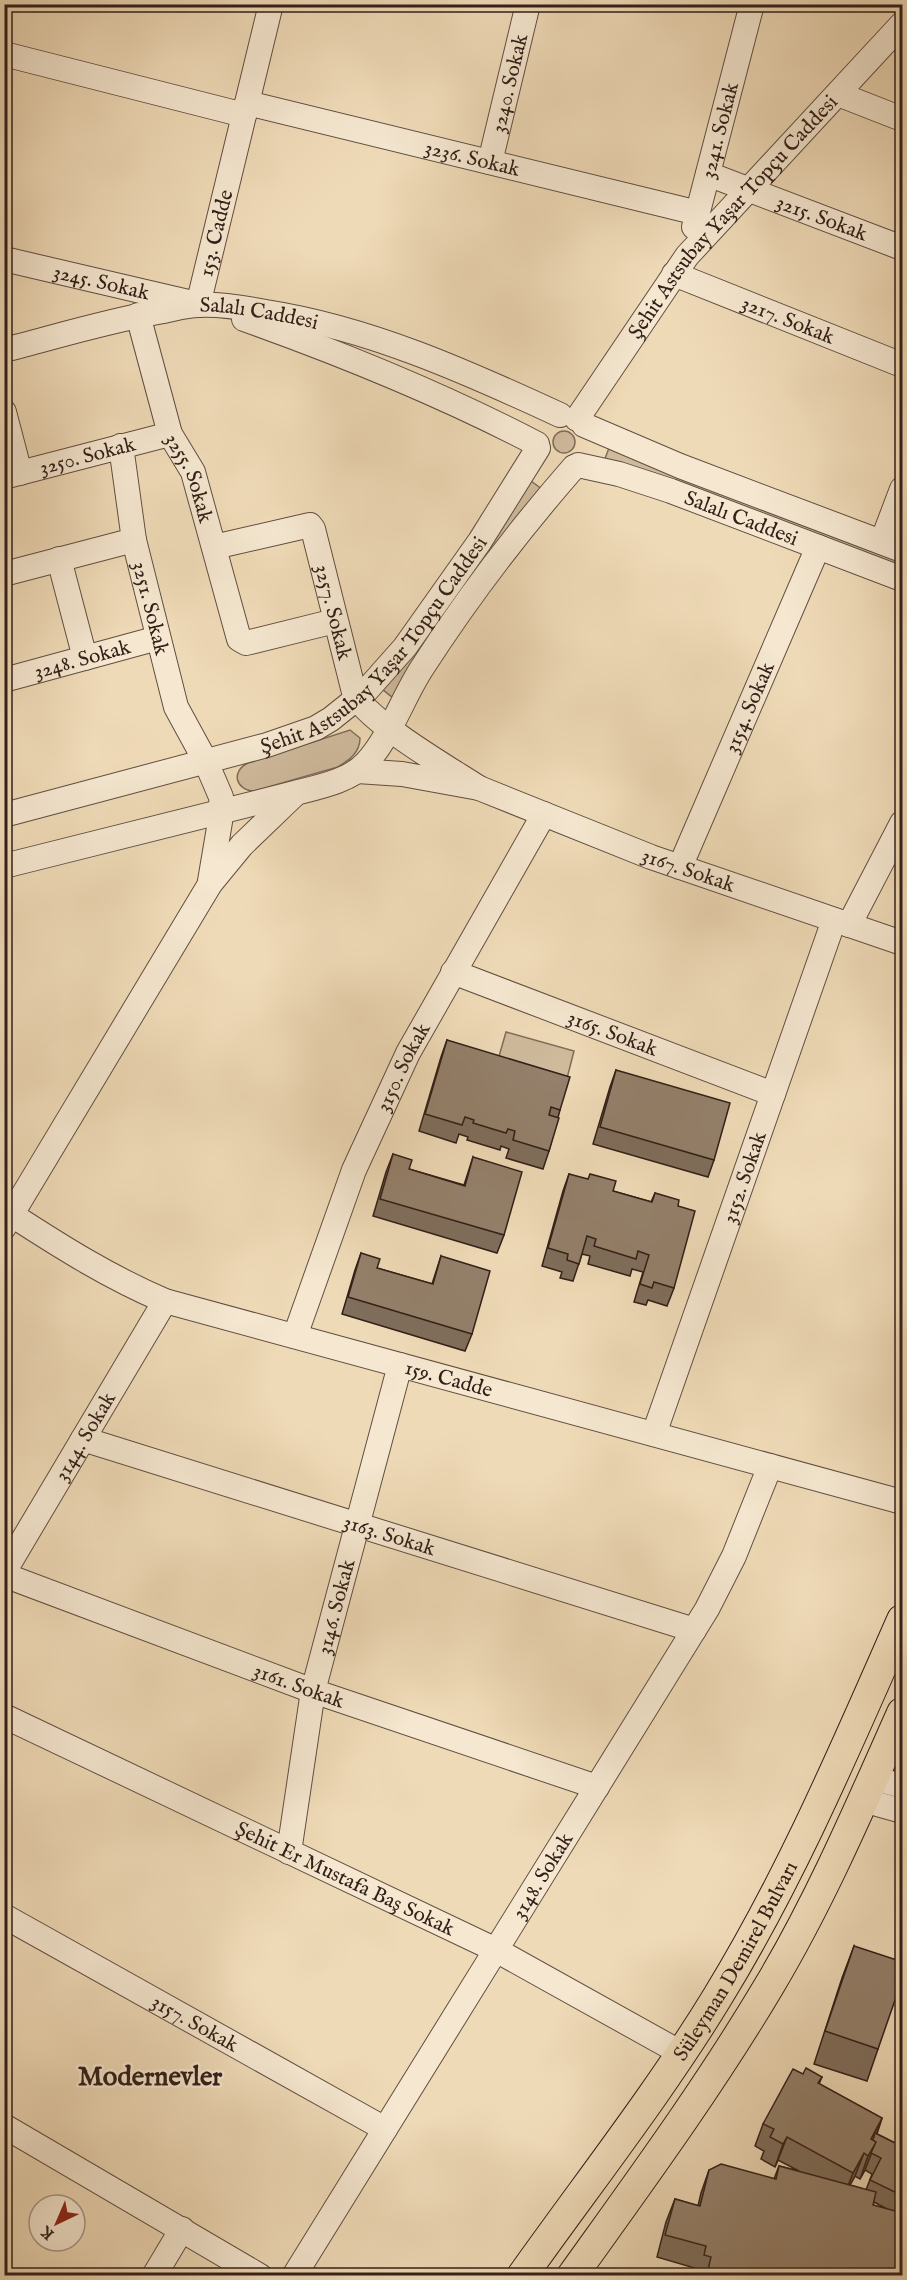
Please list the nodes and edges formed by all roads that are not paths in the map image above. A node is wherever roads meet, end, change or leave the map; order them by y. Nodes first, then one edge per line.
1 (271, 4) edge
2 (528, 4) edge
3 (752, 4) edge
4 (903, 24) edge
5 (4, 54) edge
6 (838, 94) junction
7 (246, 109) junction
8 (903, 119) edge
9 (490, 162) junction
10 (708, 174) junction
11 (748, 190) junction
12 (698, 213) junction
13 (903, 248) edge
14 (4, 259) edge
15 (681, 265) junction
16 (198, 305) junction
17 (138, 315) junction
18 (4, 351) edge
19 (903, 365) edge
20 (4, 412) edge
21 (574, 419) junction
22 (170, 434) junction
23 (121, 446) junction
24 (537, 446) junction
25 (576, 466) junction
26 (12, 475) edge
27 (903, 489) edge
28 (134, 540) junction
29 (892, 546) edge
30 (214, 547) junction
31 (818, 547) junction
32 (58, 559) junction
33 (4, 574) edge
34 (903, 579) edge
35 (335, 621) junction
36 (158, 638) junction
37 (86, 658) junction
38 (4, 680) edge
39 (357, 699) junction
40 (389, 727) junction
41 (206, 762) junction
42 (357, 771) junction
43 (478, 788) junction
44 (295, 793) junction
45 (222, 810) junction
46 (544, 814) junction
47 (4, 815) edge
48 (903, 824) edge
49 (4, 866) edge
50 (680, 867) junction
51 (210, 884) junction
52 (841, 923) junction
53 (903, 943) edge
54 (453, 972) junction
55 (773, 1094) junction
56 (8, 1221) edge
57 (165, 1301) junction
58 (295, 1336) junction
59 (400, 1365) junction
60 (654, 1434) junction
61 (83, 1439) junction
62 (770, 1466) junction
63 (903, 1502) edge
64 (357, 1525) junction
65 (4, 1574) edge
66 (903, 1620) edge
67 (694, 1630) junction
68 (313, 1691) junction
69 (903, 1713) edge
70 (4, 1716) edge
71 (903, 1786) edge
72 (597, 1787) junction
73 (868, 1789) junction
74 (903, 1810) edge
75 (289, 1852) junction
76 (4, 1916) edge
77 (495, 1950) junction
78 (681, 2053) junction
79 (4, 2126) edge
80 (385, 2129) junction
81 (182, 2229) junction
82 (154, 2276) edge
83 (260, 2276) edge
84 (294, 2276) edge
85 (522, 2276) edge
86 (572, 2276) edge

1 - 7 street, 153. Cadde
2 - 9 street, 3240. Sokak
3 - 10 street, 3241. Sokak
4 - 6 street, Şehit Astsubay Yaşar Topçu Caddesi
5 - 7 street, 3236. Sokak
6 - 8 street
6 - 11 street, Şehit Astsubay Yaşar Topçu Caddesi
7 - 9 street, 3236. Sokak
7 - 16 street, 153. Cadde
9 - 12 street, 3236. Sokak
10 - 11 street, 3215. Sokak
10 - 12 street, 3241. Sokak
11 - 13 street, 3215. Sokak
11 - 15 street, Şehit Astsubay Yaşar Topçu Caddesi
12 - 15 street, 3241. Sokak
14 - 16 street, 3245. Sokak
15 - 19 street, 3217. Sokak
15 - 21 street, Şehit Astsubay Yaşar Topçu Caddesi
16 - 17 street, 153. Cadde
16 - 21 street, Salalı Caddesi
16 - 24 street, Salalı Caddesi
17 - 18 street, 153. Cadde
17 - 22 street, 3255. Sokak
20 - 26 street
21 - 24 street
21 - 25 street
21 - 29 street, Salalı Caddesi
22 - 23 street, 3250. Sokak
22 - 30 street, 3255. Sokak
23 - 26 street, 3250. Sokak
23 - 28 street, 3251. Sokak
24 - 25 street
24 - 39 street, Şehit Astsubay Yaşar Topçu Caddesi
25 - 31 street, Salalı Caddesi
25 - 40 street, Şehit Astsubay Yaşar Topçu Caddesi
27 - 29 street
28 - 32 street
28 - 36 street, 3251. Sokak
30 - 35 street, 3255. Sokak
30 - 35 street, 3257. Sokak
31 - 34 street, Salalı Caddesi
31 - 50 street, 3154. Sokak
32 - 33 street
32 - 37 street
35 - 39 street, 3257. Sokak
36 - 37 street, 3248. Sokak
36 - 41 street, 3251. Sokak
37 - 38 street, 3248. Sokak
39 - 40 street, 3167. Sokak
39 - 41 street, Şehit Astsubay Yaşar Topçu Caddesi
40 - 42 street, Şehit Astsubay Yaşar Topçu Caddesi
40 - 43 street, 3167. Sokak
41 - 45 street, Şehit Astsubay Yaşar Topçu Caddesi
41 - 47 street
42 - 43 street, 3167. Sokak
42 - 44 street, Şehit Astsubay Yaşar Topçu Caddesi
43 - 46 street, 3167. Sokak
44 - 45 street, Şehit Astsubay Yaşar Topçu Caddesi
44 - 51 street, Şehit Astsubay Yaşar Topçu Caddesi
45 - 49 street
45 - 51 street, Şehit Astsubay Yaşar Topçu Caddesi
46 - 50 street, 3167. Sokak
46 - 54 street, 3150. Sokak
48 - 52 street, 3152. Sokak
50 - 52 street, 3167. Sokak
51 - 56 street, Şehit Astsubay Yaşar Topçu Caddesi
52 - 53 street, 3167. Sokak
52 - 55 street, 3152. Sokak
54 - 55 street, 3165. Sokak
54 - 58 street, 3150. Sokak
55 - 60 street, 3152. Sokak
56 - 57 street, 159. Cadde
57 - 58 street, 159. Cadde
57 - 61 street, 3144. Sokak
58 - 59 street, 159. Cadde
59 - 60 street, 159. Cadde
59 - 64 street, 3146. Sokak
60 - 62 street, 159. Cadde
61 - 64 street, 3163. Sokak
61 - 65 street, 3144. Sokak
62 - 63 street, 159. Cadde
62 - 67 street, 3148. Sokak
64 - 67 street, 3163. Sokak
64 - 68 street, 3146. Sokak
65 - 68 street, 3161. Sokak
66 - 78 main road, Süleyman Demirel Bulvarı
67 - 72 street, 3148. Sokak
68 - 72 street, 3161. Sokak
68 - 75 street, 3146. Sokak
69 - 73 main road
70 - 75 street, Şehit Er Mustafa Baş Sokak
71 - 73 street
72 - 77 street, 3148. Sokak
73 - 74 street
73 - 86 main road
75 - 77 street, Şehit Er Mustafa Baş Sokak
76 - 80 street, 3157. Sokak
77 - 78 street, Şehit Er Mustafa Baş Sokak
77 - 80 street, 3148. Sokak
78 - 85 main road, Süleyman Demirel Bulvarı
79 - 81 street
80 - 84 street, 3148. Sokak
81 - 82 street
81 - 83 street

